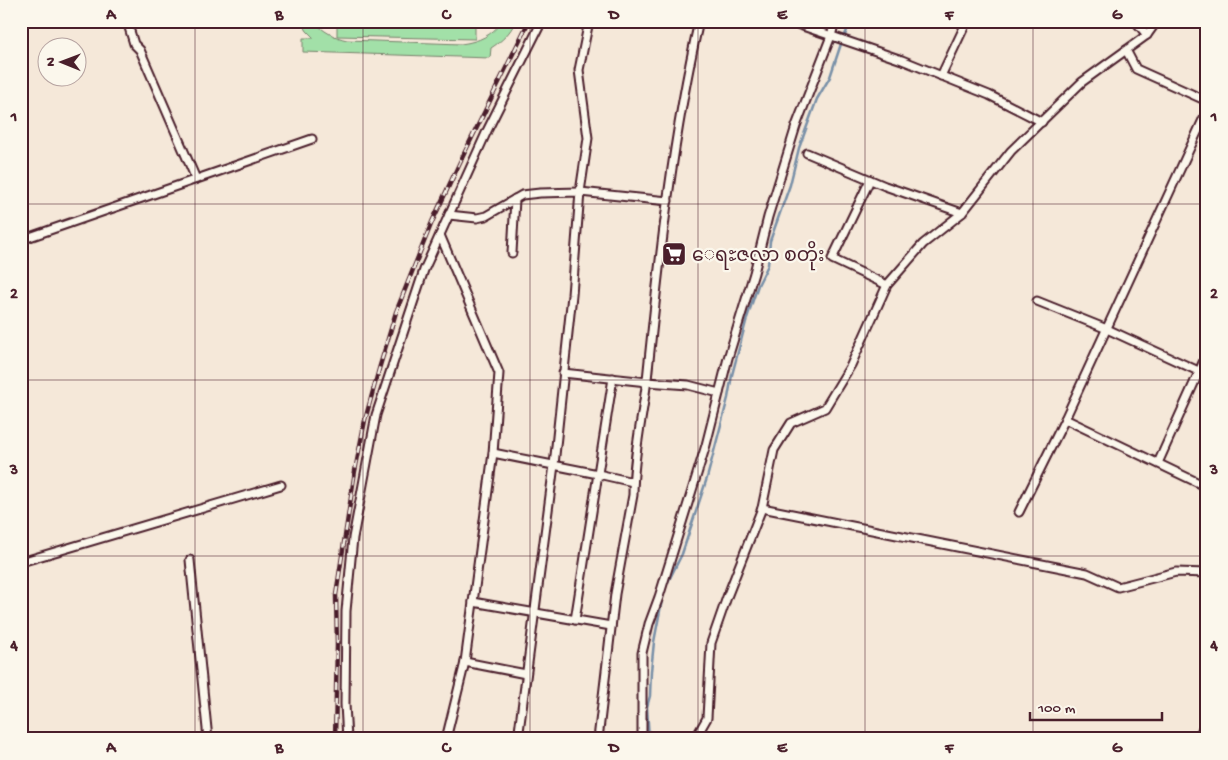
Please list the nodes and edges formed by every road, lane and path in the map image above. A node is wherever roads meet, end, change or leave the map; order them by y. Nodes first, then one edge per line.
1 (127, 21) edge
2 (542, 21) edge
3 (589, 21) edge
4 (699, 21) edge
5 (788, 21) edge
6 (835, 21) edge
7 (967, 21) edge
8 (1132, 21) edge
9 (1157, 21) edge
10 (1147, 35) junction
11 (832, 36) junction
12 (1126, 50) junction
13 (942, 76) junction
14 (1207, 101) edge
15 (1207, 111) edge
16 (1042, 122) junction
17 (312, 139) dead end
18 (807, 153) dead end
19 (196, 179) junction
20 (870, 180) junction
21 (580, 192) junction
22 (515, 200) junction
23 (668, 200) junction
24 (962, 213) junction
25 (449, 215) junction
26 (440, 235) junction
27 (21, 240) edge
28 (512, 253) dead end
29 (887, 285) junction
30 (1037, 301) dead end
31 (1107, 329) junction
32 (1207, 353) edge
33 (564, 373) junction
34 (1203, 374) edge
35 (614, 378) junction
36 (647, 382) junction
37 (719, 393) junction
38 (1065, 419) junction
39 (493, 453) junction
40 (1158, 463) junction
41 (554, 465) junction
42 (598, 474) junction
43 (633, 482) junction
44 (281, 485) dead end
45 (1207, 487) edge
46 (762, 508) junction
47 (1019, 512) dead end
48 (190, 560) dead end
49 (21, 562) edge
50 (1207, 573) edge
51 (473, 602) junction
52 (534, 612) junction
53 (576, 620) junction
54 (611, 626) junction
55 (465, 662) junction
56 (526, 674) junction
57 (1207, 719) edge
58 (208, 739) edge
59 (346, 739) edge
60 (446, 739) edge
61 (518, 739) edge
62 (598, 739) edge
63 (642, 739) edge
64 (695, 739) edge
65 (1198, 739) edge

1 - 19 street
2 - 25 street
3 - 21 street
4 - 23 street
5 - 11 street
6 - 11 street
7 - 13 street
8 - 10 street
9 - 10 street
10 - 12 street
11 - 13 street
11 - 37 street
12 - 14 street
12 - 16 street
13 - 16 street
15 - 31 street
16 - 24 street
17 - 19 street
18 - 20 street
19 - 27 street
20 - 24 street
20 - 29 street
21 - 22 street
21 - 23 street
21 - 33 street
22 - 25 street
22 - 28 street
23 - 36 street
24 - 29 street
25 - 26 street
26 - 39 street
26 - 59 street
29 - 46 street
30 - 31 street
31 - 34 street
31 - 38 street
32 - 34 street
33 - 35 street
33 - 41 street
34 - 40 street
35 - 36 street
35 - 42 street
36 - 37 street
36 - 43 street
37 - 63 street
38 - 40 street
38 - 47 street
39 - 41 street
39 - 51 street
40 - 45 street
41 - 42 street
41 - 52 street
42 - 43 street
42 - 53 street
43 - 54 street
44 - 49 street
46 - 50 street
46 - 64 street
48 - 58 street
51 - 52 street
51 - 55 street
52 - 53 street
52 - 56 street
53 - 54 street
54 - 62 street
55 - 56 street
55 - 60 street
56 - 61 street
57 - 65 street

